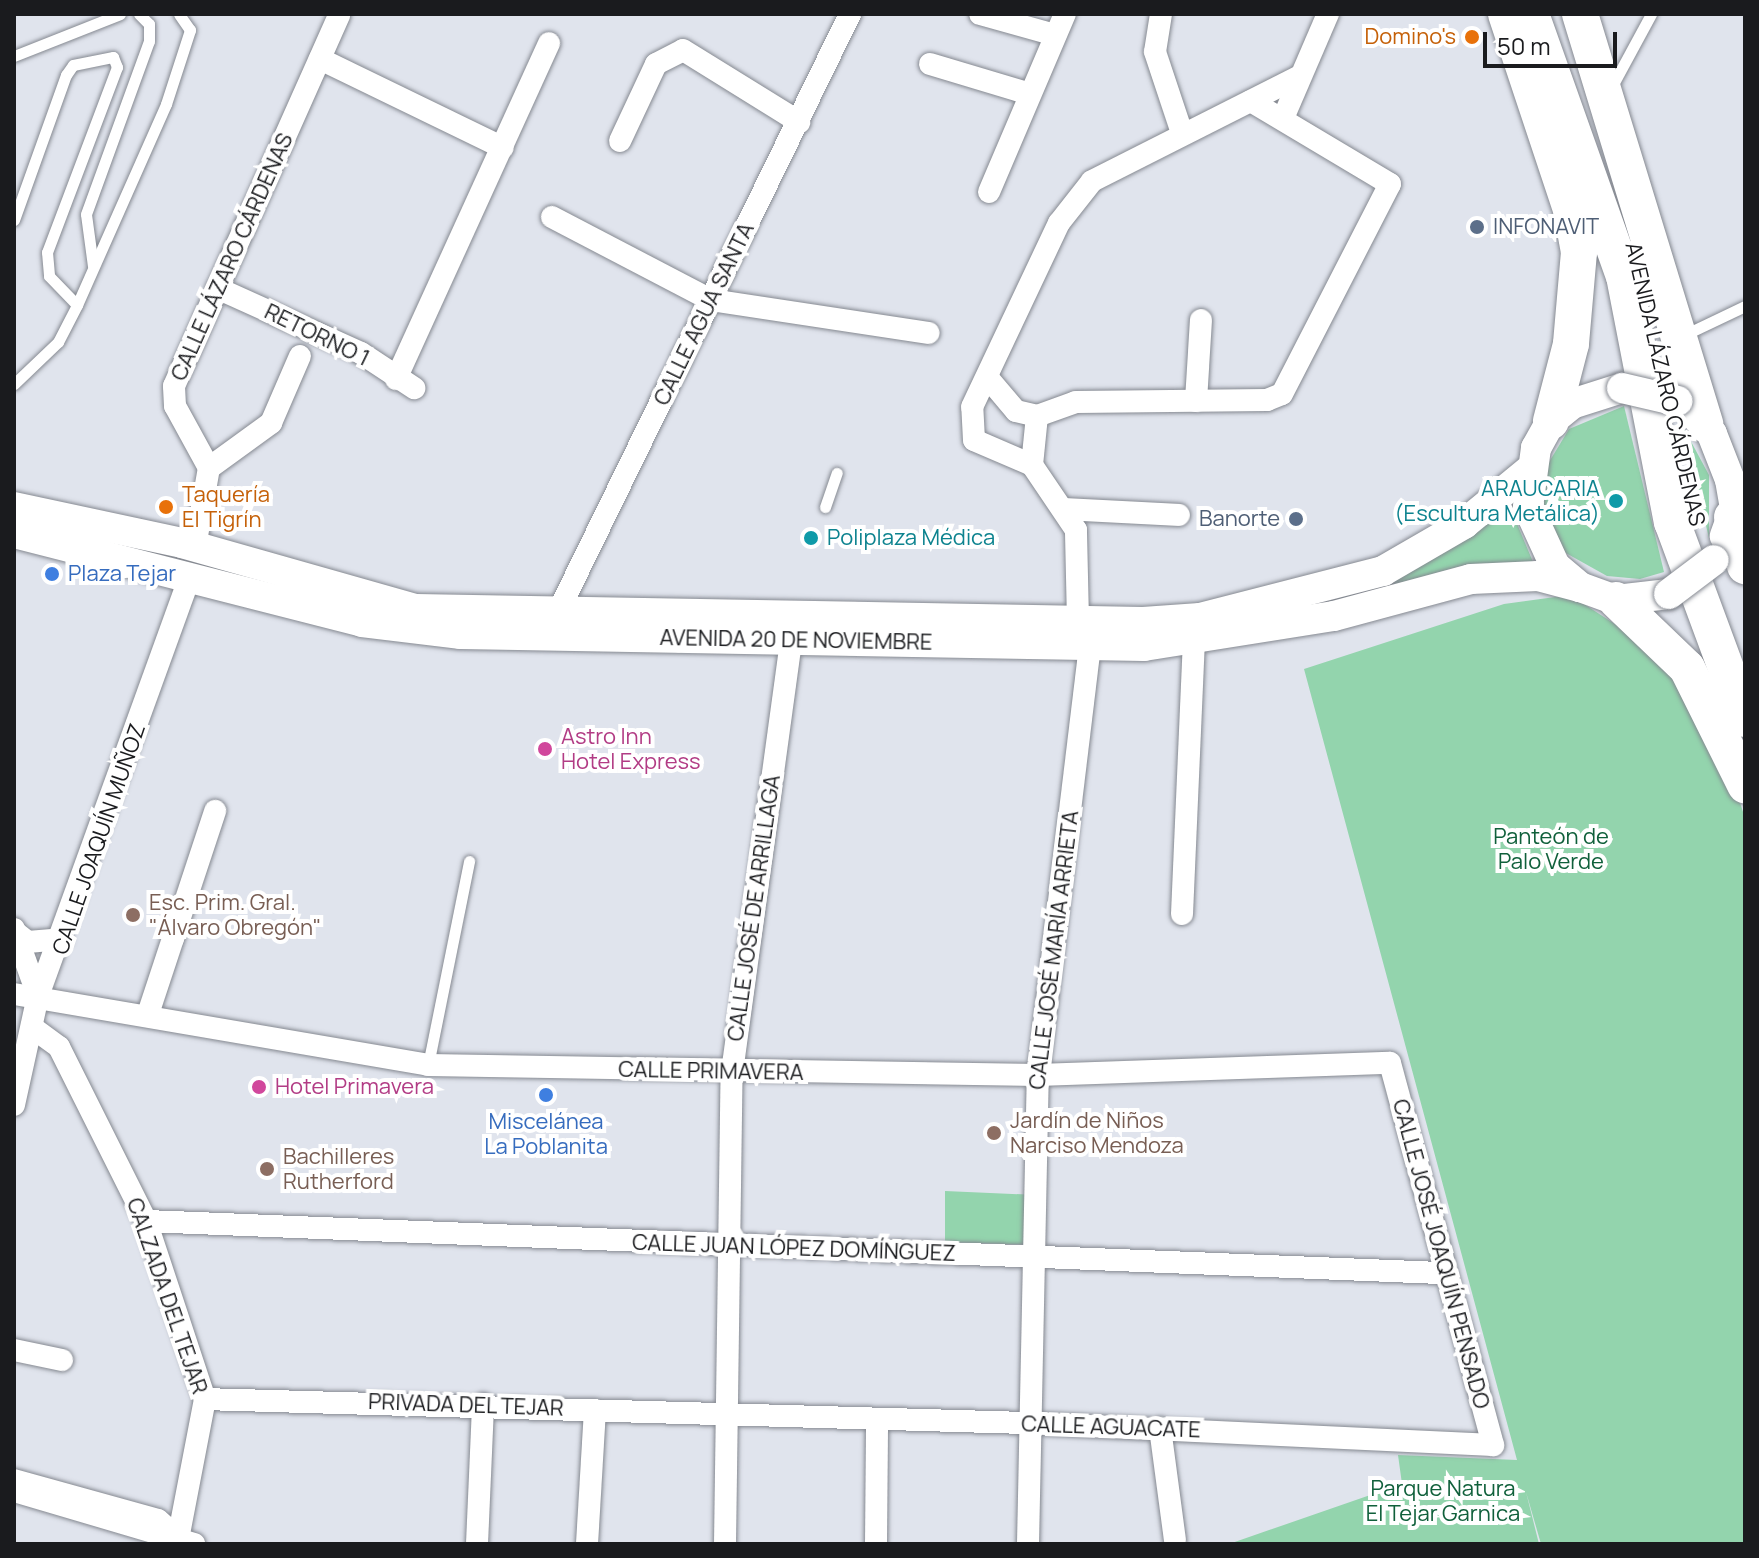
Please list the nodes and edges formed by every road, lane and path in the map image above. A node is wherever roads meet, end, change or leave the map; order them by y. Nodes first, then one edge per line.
1 (120, 14) edge
2 (139, 14) edge
3 (179, 14) edge
4 (340, 14) edge
5 (850, 14) edge
6 (980, 14) edge
7 (1065, 14) edge
8 (1161, 14) edge
9 (1328, 14) edge
10 (1506, 14) edge
11 (1531, 14) edge
12 (1552, 14) edge
13 (1651, 14) edge
14 (1587, 23) edge
15 (1055, 35) junction
16 (549, 43) dead end
17 (14, 56) edge
18 (320, 59) junction
19 (930, 64) dead end
20 (1300, 76) junction
21 (1030, 94) junction
22 (1606, 95) junction
23 (1251, 101) junction
24 (1284, 116) junction
25 (799, 122) junction
26 (1182, 133) junction
27 (620, 141) dead end
28 (503, 148) junction
29 (989, 192) dead end
30 (552, 217) dead end
31 (14, 220) edge
32 (93, 266) junction
33 (217, 288) junction
34 (711, 300) junction
35 (77, 305) junction
36 (1745, 306) edge
37 (1201, 320) dead end
38 (929, 333) dead end
39 (1681, 336) junction
40 (300, 356) dead end
41 (988, 378) junction
42 (14, 384) edge
43 (1196, 401) junction
44 (1037, 416) junction
45 (1551, 421) junction
46 (1709, 429) junction
47 (1745, 441) edge
48 (1032, 465) junction
49 (209, 468) junction
50 (1531, 469) junction
51 (837, 473) dead end
52 (14, 507) edge
53 (825, 507) dead end
54 (1737, 508) edge
55 (1065, 509) junction
56 (1179, 515) dead end
57 (14, 533) edge
58 (192, 561) junction
59 (1730, 563) edge
60 (1580, 587) junction
61 (1616, 600) junction
62 (557, 614) junction
63 (1084, 633) junction
64 (791, 640) junction
65 (1194, 643) junction
66 (1745, 664) edge
67 (1745, 719) edge
68 (1745, 785) edge
69 (215, 811) dead end
70 (469, 861) dead end
71 (1182, 914) dead end
72 (14, 931) edge
73 (61, 939) junction
74 (14, 980) edge
75 (14, 994) edge
76 (38, 996) junction
77 (148, 1014) junction
78 (33, 1028) junction
79 (1390, 1063) joint
80 (428, 1065) junction
81 (732, 1072) junction
82 (1038, 1075) junction
83 (14, 1105) edge
84 (146, 1221) junction
85 (729, 1247) junction
86 (1030, 1255) junction
87 (1442, 1273) junction
88 (14, 1350) edge
89 (62, 1360) dead end
90 (205, 1399) junction
91 (483, 1404) junction
92 (595, 1410) junction
93 (727, 1417) junction
94 (877, 1422) junction
95 (1026, 1423) junction
96 (1160, 1428) junction
97 (1493, 1445) joint
98 (14, 1480) edge
99 (14, 1491) edge
100 (1175, 1540) dead end
101 (183, 1542) edge
102 (477, 1544) edge
103 (587, 1544) edge
104 (725, 1544) edge
105 (876, 1544) edge
106 (1028, 1544) edge

1 - 17 lane
2 - 32 lane
3 - 32 lane
4 - 18 street, CALLE LÁZARO CÁRDENAS
5 - 25 street, CALLE AGUA SANTA
6 - 15 street
7 - 15 street
8 - 26 street
9 - 20 street
10 - 45 highway
11 - 67 highway, AVENIDA LÁZARO CÁRDENAS
12 - 66 highway, AVENIDA LÁZARO CÁRDENAS
13 - 22 lane
14 - 22 highway
15 - 21 street
16 - 28 street
18 - 28 street
18 - 33 street, CALLE LÁZARO CÁRDENAS
19 - 21 street
20 - 23 street
20 - 24 street
21 - 29 street
22 - 39 highway
23 - 24 street
23 - 26 street
24 - 43 street
25 - 27 street
25 - 34 street, CALLE AGUA SANTA
26 - 41 street
28 - 33 street, RETORNO 1
30 - 34 street
31 - 35 lane
32 - 35 lane
33 - 49 street, CALLE LÁZARO CÁRDENAS
34 - 38 street
34 - 62 street, CALLE AGUA SANTA
35 - 42 lane
36 - 39 lane
37 - 43 street
39 - 46 highway
40 - 49 street
41 - 44 street
41 - 48 street
43 - 44 street
44 - 48 street
45 - 46 main road, bridge
45 - 50 main road
46 - 47 main road
46 - 54 main road
48 - 55 street, CALLE JOSÉ MARÍA ARRIETA
49 - 58 street
50 - 60 main road
50 - 63 main road, AVENIDA 20 DE NOVIEMBRE
51 - 53 lane
52 - 58 main road, AVENIDA 20 DE NOVIEMBRE
54 - 59 highway
55 - 56 street
55 - 63 street, CALLE JOSÉ MARÍA ARRIETA
57 - 58 main road, AVENIDA 20 DE NOVIEMBRE
58 - 62 main road, AVENIDA 20 DE NOVIEMBRE
58 - 64 main road, AVENIDA 20 DE NOVIEMBRE
58 - 73 street, CALLE JOAQUÍN MUÑOZ
59 - 61 main road, bridge
60 - 61 main road
60 - 65 main road, AVENIDA 20 DE NOVIEMBRE
61 - 68 highway
62 - 63 main road, AVENIDA 20 DE NOVIEMBRE
63 - 64 main road, AVENIDA 20 DE NOVIEMBRE
63 - 65 main road, AVENIDA 20 DE NOVIEMBRE
63 - 82 street, CALLE JOSÉ MARÍA ARRIETA
64 - 81 street, CALLE JOSÉ DE ARRILLAGA
65 - 71 street
69 - 77 street
70 - 80 lane
72 - 73 street
72 - 76 street
73 - 76 street, CALLE JOAQUÍN MUÑOZ
74 - 76 street, CALLE PRIMAVERA
75 - 76 street, CALLE PRIMAVERA
76 - 77 street, CALLE PRIMAVERA
76 - 78 street, CALLE JOAQUÍN MUÑOZ
77 - 80 street, CALLE PRIMAVERA
78 - 83 street, CALLE JOAQUÍN MUÑOZ
78 - 84 street, CALZADA DEL TEJAR
79 - 82 street, CALLE PRIMAVERA
79 - 87 street, CALLE JOSÉ JOAQUÍN PENSADO
80 - 81 street, CALLE PRIMAVERA
81 - 82 street, CALLE PRIMAVERA
81 - 85 street, CALLE JOSÉ DE ARRILLAGA
82 - 86 street, CALLE JOSÉ MARÍA ARRIETA
84 - 85 street, CALLE JUAN LÓPEZ DOMÍNGUEZ
84 - 90 street, CALZADA DEL TEJAR
85 - 86 street, CALLE JUAN LÓPEZ DOMÍNGUEZ
85 - 93 street, CALLE JOSÉ DE ARRILLAGA
86 - 87 street, CALLE JUAN LÓPEZ DOMÍNGUEZ
86 - 95 street, CALLE JOSÉ MARÍA ARRIETA
87 - 97 street, CALLE JOSÉ JOAQUÍN PENSADO
88 - 89 street
90 - 91 street, PRIVADA DEL TEJAR
90 - 101 street, CALZADA DEL TEJAR
91 - 92 street, PRIVADA DEL TEJAR
91 - 102 street
92 - 93 street, PRIVADA DEL TEJAR
92 - 103 street
93 - 94 street, CALLE AGUACATE
93 - 104 street, CALLE JOSÉ DE ARRILLAGA
94 - 95 street, CALLE AGUACATE
94 - 105 street
95 - 96 street, CALLE AGUACATE
95 - 106 street, CALLE JOSÉ MARÍA ARRIETA
96 - 97 street, CALLE AGUACATE
96 - 100 street
98 - 101 street
99 - 101 street

